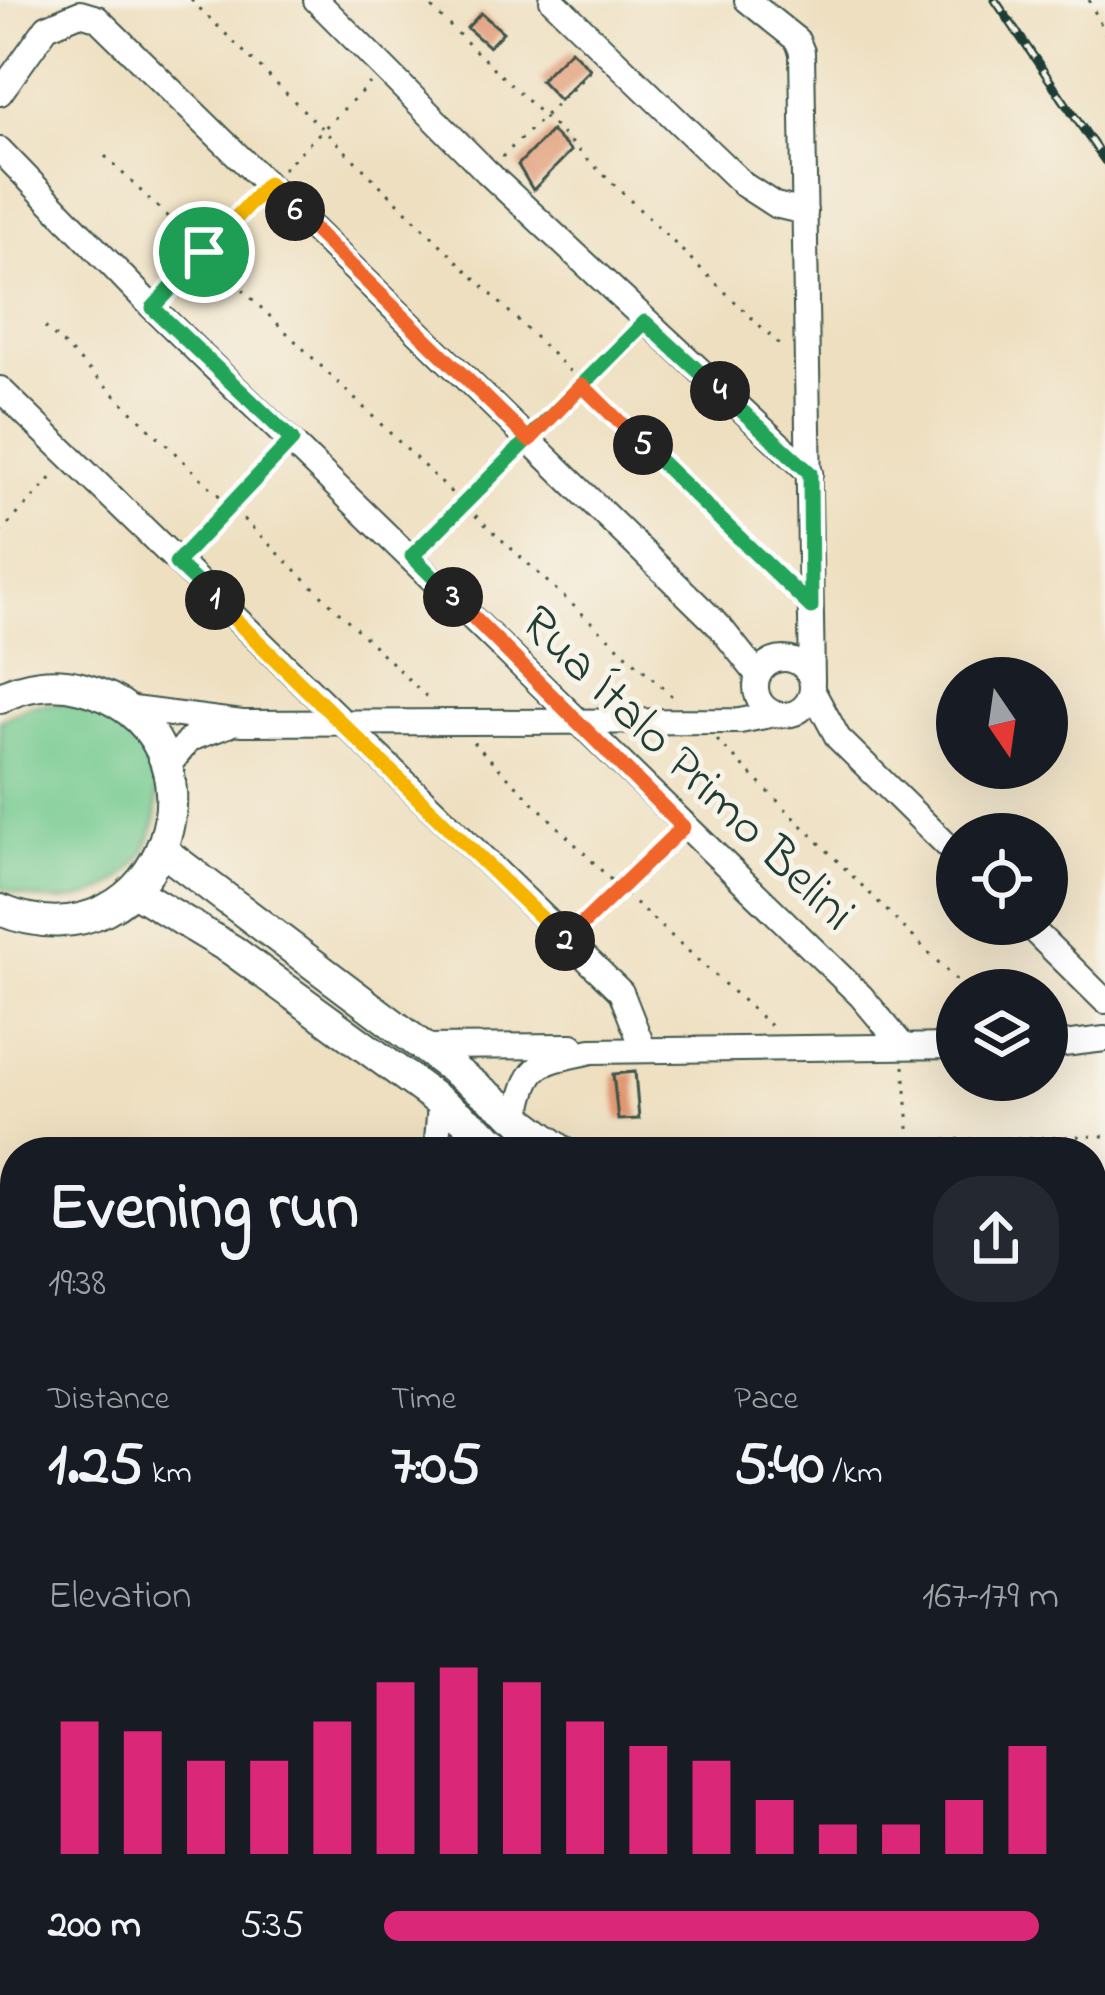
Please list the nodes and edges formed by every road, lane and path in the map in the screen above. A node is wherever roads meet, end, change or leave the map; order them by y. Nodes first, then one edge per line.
1 (191, 0) edge
2 (316, 0) edge
3 (423, 0) edge
4 (552, 0) edge
5 (747, 0) edge
6 (1089, 0) edge
7 (1105, 33) edge
8 (609, 54) junction
9 (384, 68) junction
10 (0, 93) edge
11 (544, 116) junction
12 (322, 130) junction
13 (0, 150) edge
14 (105, 156) dead end
15 (487, 172) junction
16 (268, 184) junction
17 (805, 212) junction
18 (204, 252) junction
19 (153, 308) junction
20 (645, 322) junction
21 (45, 327) dead end
22 (808, 372) junction
23 (582, 385) junction
24 (0, 389) edge
25 (292, 440) junction
26 (529, 440) junction
27 (70, 458) junction
28 (810, 473) junction
29 (464, 505) junction
30 (226, 506) junction
31 (0, 533) edge
32 (412, 556) junction
33 (176, 563) junction
34 (810, 617) junction
35 (768, 669) junction
36 (812, 686) junction
37 (3, 694) edge
38 (125, 708) junction
39 (783, 714) junction
40 (705, 719) junction
41 (577, 722) junction
42 (242, 723) junction
43 (347, 725) junction
44 (456, 726) junction
45 (838, 738) junction
46 (167, 767) junction
47 (683, 827) junction
48 (936, 835) edge
49 (163, 851) junction
50 (620, 889) junction
51 (134, 891) junction
52 (0, 910) edge
53 (565, 941) junction
54 (1048, 945) edge
55 (946, 969) edge
56 (1105, 1001) edge
57 (1105, 1039) edge
58 (1068, 1043) edge
59 (903, 1046) junction
60 (936, 1046) edge
61 (421, 1047) junction
62 (794, 1047) junction
63 (644, 1048) junction
64 (592, 1051) junction
65 (440, 1105) junction
66 (518, 1118) junction
67 (1105, 1136) edge
68 (437, 1137) edge
69 (484, 1137) edge
70 (543, 1137) edge
71 (911, 1137) edge
72 (1073, 1137) edge

1 - 12 path
2 - 9 street
3 - 11 path
4 - 8 street
5 - 17 street
6 - 7 path
8 - 11 path
8 - 17 street
9 - 12 path
9 - 15 street
10 - 16 street
11 - 15 path
11 - 22 path
12 - 16 path
12 - 23 path
13 - 19 street, Rua Ítalo Primo Belini
14 - 18 path
15 - 20 street
16 - 18 path
16 - 26 street
17 - 22 street
18 - 19 path
18 - 29 path
19 - 25 street, Rua Ítalo Primo Belini
20 - 23 path
20 - 28 street
21 - 30 path
22 - 28 street
23 - 26 path
23 - 34 path
24 - 27 street
25 - 30 path
25 - 32 street, Rua Ítalo Primo Belini
26 - 29 path
26 - 35 street
27 - 31 path
27 - 33 street
28 - 34 street
29 - 32 path
29 - 40 path
30 - 33 path
30 - 44 path
32 - 41 street, Rua Ítalo Primo Belini
33 - 43 street
34 - 35 street
34 - 36 street
35 - 36 street
35 - 39 street
35 - 40 street
36 - 39 street
36 - 45 street
37 - 38 main road
38 - 42 street
38 - 46 main road
39 - 40 street
39 - 45 street
40 - 41 street
40 - 55 path
41 - 44 street
41 - 47 street, Rua Ítalo Primo Belini
42 - 43 street
42 - 46 street
43 - 44 street
43 - 53 street
44 - 50 path
45 - 48 street
46 - 49 main road
47 - 50 path
47 - 59 street, Rua Ítalo Primo Belini
49 - 51 main road
49 - 61 main road
50 - 53 path
50 - 62 path
51 - 52 main road
51 - 65 main road
53 - 63 street
54 - 56 street
57 - 58 street
59 - 60 street
59 - 62 street
59 - 71 path
61 - 64 street
61 - 66 main road
62 - 63 street
63 - 64 street
64 - 66 street
65 - 68 street
65 - 69 main road
66 - 70 main road
67 - 72 path

